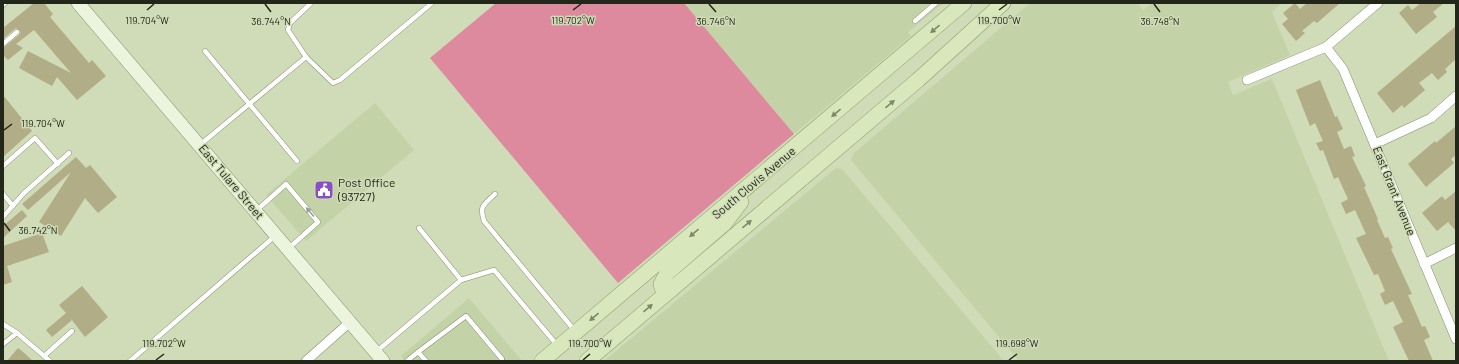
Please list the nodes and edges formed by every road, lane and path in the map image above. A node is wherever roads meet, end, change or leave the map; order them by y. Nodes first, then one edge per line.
1 (78, 3) edge
2 (311, 3) edge
3 (432, 3) edge
4 (936, 3) edge
5 (1003, 3) edge
6 (1378, 3) edge
7 (958, 5) edge
8 (915, 21) dead end
9 (17, 32) dead end
10 (3, 44) edge
11 (1326, 47) junction
12 (206, 51) dead end
13 (306, 57) junction
14 (1247, 80) dead end
15 (1456, 96) edge
16 (250, 105) junction
17 (1375, 144) junction
18 (200, 146) junction
19 (69, 153) dead end
20 (297, 161) dead end
21 (58, 164) junction
22 (3, 166) edge
23 (757, 180) junction
24 (3, 194) edge
25 (495, 194) dead end
26 (14, 206) junction
27 (256, 210) junction
28 (3, 217) edge
29 (419, 228) dead end
30 (276, 235) junction
31 (1456, 248) edge
32 (287, 249) junction
33 (1424, 264) junction
34 (462, 280) junction
35 (664, 294) junction
36 (350, 322) junction
37 (3, 324) edge
38 (72, 331) dead end
39 (17, 333) junction
40 (576, 333) junction
41 (1456, 339) edge
42 (3, 344) edge
43 (559, 347) junction
44 (418, 352) junction
45 (44, 356) junction
46 (379, 357) edge
47 (502, 360) edge
48 (50, 361) edge
49 (130, 361) edge
50 (306, 361) edge
51 (408, 361) edge
52 (426, 361) edge
53 (542, 361) edge
54 (587, 361) edge

1 - 18 main road, East Tulare Street
2 - 13 lane
3 - 13 lane
4 - 8 lane
35 -> 5 main road
6 - 11 street
7 -> 23 main road, South Clovis Avenue
9 - 10 lane
11 - 14 street
11 - 17 street, East Grant Avenue
12 - 16 lane
13 - 16 lane
15 - 17 street
16 - 18 lane
16 - 20 lane
17 - 33 street, East Grant Avenue
18 - 27 main road, East Tulare Street
19 - 21 lane
21 - 22 lane
21 - 26 lane
23 - 35 main road
23 -> 40 main road, South Clovis Avenue
24 - 26 lane
25 - 40 lane
26 - 28 lane
27 - 30 main road, East Tulare Street
32 -> 27 lane
29 - 34 lane
30 - 32 main road, East Tulare Street
30 - 49 lane
31 - 33 street
32 - 36 main road, East Tulare Street
33 - 41 street, East Grant Avenue
34 - 43 lane
34 - 46 lane
54 -> 35 main road
36 - 46 main road, East Tulare Street
36 - 50 street
37 - 39 lane
38 - 45 lane
39 - 42 lane
39 - 45 lane
40 - 43 main road, South Clovis Avenue
43 - 53 main road, South Clovis Avenue
44 - 47 lane
44 - 51 lane
44 - 52 lane
45 - 48 lane

